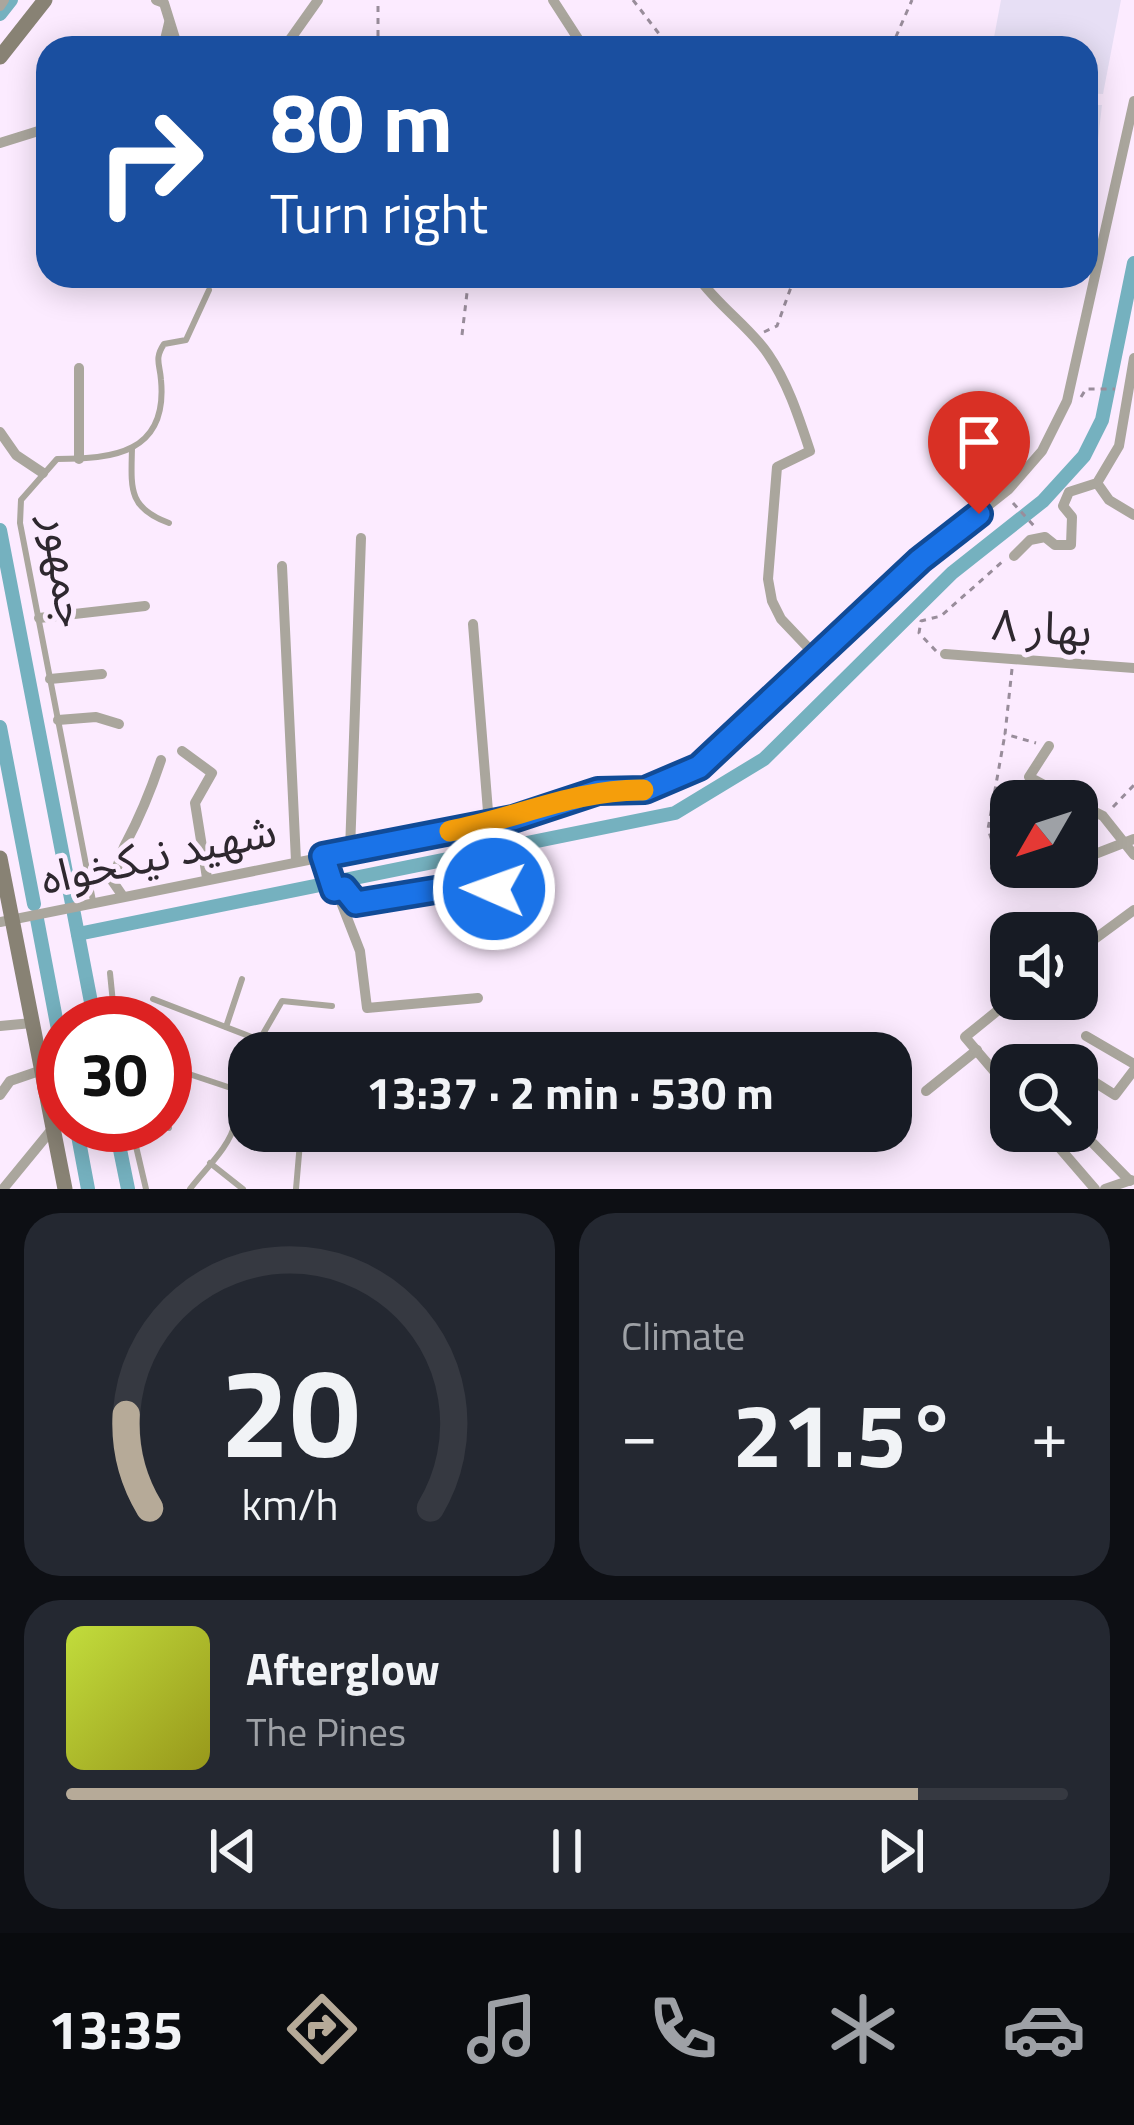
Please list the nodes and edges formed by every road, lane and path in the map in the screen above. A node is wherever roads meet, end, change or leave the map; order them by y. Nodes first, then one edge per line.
1 (157, 0) edge
2 (318, 0) edge
3 (378, 0) edge
4 (554, 0) edge
5 (633, 0) edge
6 (912, 0) edge
7 (39, 2) edge
8 (170, 20) junction
9 (166, 36) edge
10 (175, 36) edge
11 (292, 36) edge
12 (378, 36) edge
13 (576, 36) edge
14 (661, 36) edge
15 (896, 36) edge
16 (0, 57) edge
17 (1134, 101) edge
18 (36, 132) edge
19 (0, 143) edge
20 (1098, 261) edge
21 (468, 288) edge
22 (705, 288) edge
23 (791, 288) edge
24 (1092, 288) edge
25 (208, 290) dead end
26 (462, 335) dead end
27 (751, 338) junction
28 (1134, 358) edge
29 (80, 368) dead end
30 (1109, 388) dead end
31 (1067, 398) junction
32 (0, 432) edge
33 (132, 448) junction
34 (80, 459) junction
35 (43, 473) junction
36 (1097, 483) junction
37 (1004, 494) junction
38 (1025, 515) dead end
39 (1134, 515) edge
40 (170, 523) dead end
41 (361, 538) dead end
42 (1014, 556) joint
43 (282, 566) dead end
44 (145, 606) dead end
45 (39, 618) junction
46 (473, 624) dead end
47 (945, 654) joint
48 (818, 658) junction
49 (1011, 662) junction
50 (1134, 668) edge
51 (102, 674) dead end
52 (50, 679) junction
53 (58, 720) junction
54 (119, 724) dead end
55 (1005, 734) junction
56 (1049, 746) joint
57 (182, 752) dead end
58 (161, 760) dead end
59 (997, 780) edge
60 (1035, 780) edge
61 (1134, 785) edge
62 (1098, 814) edge
63 (1102, 816) junction
64 (489, 824) junction
65 (1131, 847) edge
66 (350, 851) junction
67 (323, 856) junction
68 (1098, 856) edge
69 (0, 858) edge
70 (482, 859) dead end
71 (296, 861) junction
72 (487, 877) junction
73 (207, 878) junction
74 (332, 884) junction
75 (122, 895) junction
76 (93, 901) junction
77 (1134, 910) edge
78 (6, 921) edge
79 (487, 933) dead end
80 (1098, 937) edge
81 (110, 973) dead end
82 (242, 979) dead end
83 (112, 996) edge
84 (478, 998) dead end
85 (332, 1006) dead end
86 (192, 1014) edge
87 (990, 1017) edge
88 (32, 1023) junction
89 (0, 1026) edge
90 (226, 1027) junction
91 (237, 1032) edge
92 (264, 1032) edge
93 (1086, 1036) dead end
94 (36, 1042) edge
95 (976, 1051) junction
96 (990, 1067) edge
97 (1134, 1067) edge
98 (36, 1072) edge
99 (192, 1075) edge
100 (1098, 1084) edge
101 (228, 1087) edge
102 (926, 1091) dead end
103 (0, 1095) edge
104 (228, 1134) edge
105 (1098, 1147) edge
106 (36, 1149) edge
107 (58, 1152) edge
108 (137, 1152) edge
109 (299, 1152) edge
110 (1063, 1152) edge
111 (210, 1163) junction
112 (1132, 1180) edge
113 (3, 1189) edge
114 (65, 1189) edge
115 (146, 1189) edge
116 (190, 1189) edge
117 (243, 1189) edge
118 (296, 1189) edge
119 (1095, 1189) edge
120 (1105, 1189) edge

1 - 8 street
2 - 11 street
3 - 12 path
4 - 13 street
5 - 14 path
6 - 15 path
7 - 16 main road
8 - 9 street
8 - 10 street
17 - 20 street, شهید نیکخواه
18 - 19 street
21 - 26 path
22 - 27 street
23 - 27 path
24 - 31 street, شهید نیکخواه
25 - 33 lane
27 - 48 street
28 - 36 street
29 - 34 street
30 - 31 path
31 - 37 street, شهید نیکخواه
32 - 35 street
33 - 34 lane, جمهور
33 - 40 lane
34 - 35 lane, جمهور
35 - 45 lane, جمهور
36 - 39 street
36 - 42 street
37 - 38 path
37 - 48 street, شهید نیکخواه
41 - 66 street
42 - 47 path
43 - 71 street
44 - 45 street
45 - 52 lane, جمهور
46 - 64 street
47 - 49 street, بهار ۸
48 - 64 street, شهید نیکخواه
49 - 50 street, بهار ۸
49 - 55 path
51 - 52 street
52 - 53 lane, جمهور
53 - 54 street
53 - 76 lane, جمهور
55 - 56 path
55 - 59 path
56 - 60 street
57 - 73 street
58 - 75 street
61 - 63 path
62 - 63 street
63 - 65 street
64 - 66 street, شهید نیکخواه
65 - 68 street
66 - 67 street, شهید نیکخواه
67 - 71 street, شهید نیکخواه
67 - 74 street
69 - 78 main road
70 - 72 street
71 - 73 street, شهید نیکخواه
72 - 74 street
72 - 79 street
73 - 75 street, شهید نیکخواه
74 - 84 street
75 - 76 street, شهید نیکخواه
76 - 78 street, شهید نیکخواه
77 - 80 street
78 - 88 main road
81 - 83 lane
82 - 90 lane
85 - 92 lane
86 - 90 lane
87 - 95 street
88 - 89 street
88 - 94 main road
90 - 91 lane
93 - 97 street
95 - 96 street
95 - 102 street
97 - 100 street
98 - 103 street
99 - 101 lane
104 - 111 lane
105 - 112 street
106 - 113 street
107 - 114 main road
108 - 115 lane
109 - 118 lane
110 - 119 street
111 - 116 lane
111 - 117 lane
112 - 120 street

